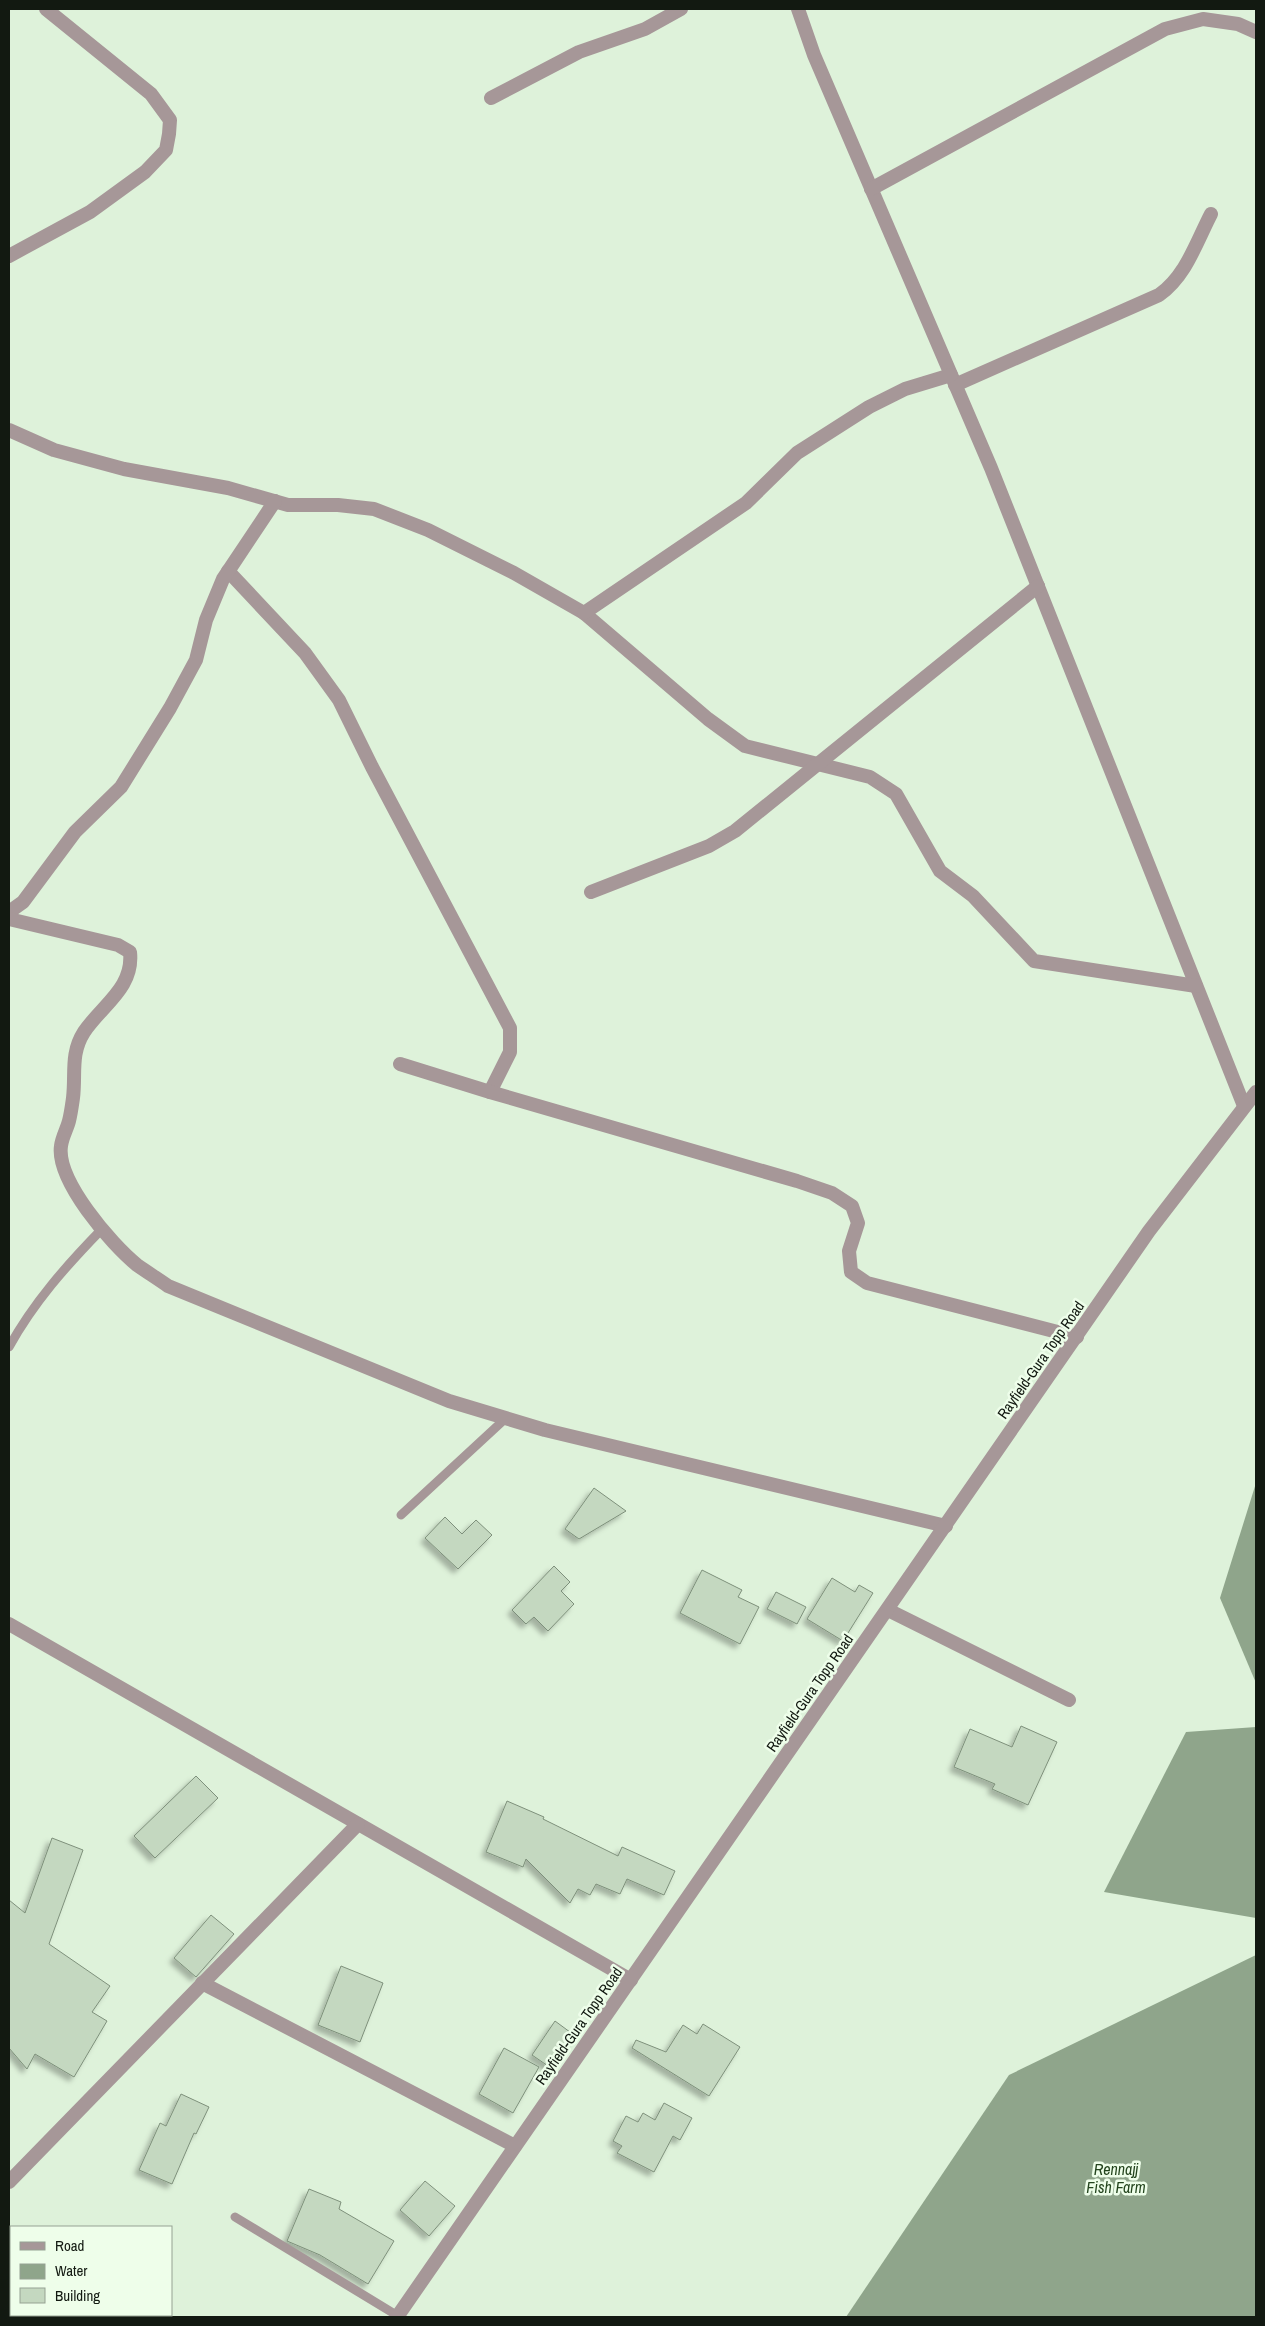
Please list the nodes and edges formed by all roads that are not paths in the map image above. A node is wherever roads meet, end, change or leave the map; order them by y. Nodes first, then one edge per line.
1 (46, 9) edge
2 (798, 9) edge
3 (671, 11) edge
4 (1256, 32) edge
5 (492, 98) dead end
6 (871, 188) junction
7 (1210, 214) dead end
8 (9, 256) edge
9 (953, 380) junction
10 (9, 430) edge
11 (276, 501) junction
12 (228, 571) junction
13 (1038, 586) junction
14 (584, 613) junction
15 (816, 764) junction
16 (591, 892) dead end
17 (9, 912) edge
18 (9, 919) edge
19 (1196, 986) junction
20 (400, 1064) dead end
21 (490, 1092) junction
22 (1256, 1092) edge
23 (1244, 1106) junction
24 (102, 1229) junction
25 (1076, 1337) junction
26 (9, 1347) edge
27 (506, 1418) junction
28 (401, 1515) dead end
29 (946, 1526) junction
30 (888, 1610) junction
31 (9, 1624) edge
32 (1069, 1700) dead end
33 (358, 1824) junction
34 (631, 1980) junction
35 (202, 1983) junction
36 (515, 2146) junction
37 (9, 2182) edge
38 (235, 2217) dead end
39 (397, 2317) edge

1 - 8 street
2 - 6 street
3 - 5 street
4 - 6 street
6 - 9 street
7 - 9 street
9 - 13 street
9 - 14 street
10 - 11 street
11 - 12 street
11 - 14 street
12 - 17 street
12 - 21 street
13 - 15 street
13 - 19 street
14 - 15 street
15 - 16 street
15 - 19 street
18 - 24 street
19 - 23 street
20 - 21 street
21 - 25 street
22 - 23 street, Rayfield-Gura Topp Road
23 - 25 street, Rayfield-Gura Topp Road
24 - 26 lane
24 - 27 street
25 - 29 street, Rayfield-Gura Topp Road
27 - 28 lane
27 - 29 street
29 - 30 street, Rayfield-Gura Topp Road
30 - 32 street
30 - 34 street, Rayfield-Gura Topp Road
31 - 33 street
33 - 34 street
33 - 35 street
34 - 36 street, Rayfield-Gura Topp Road
35 - 36 street
35 - 37 street
36 - 39 street, Rayfield-Gura Topp Road
38 - 39 lane

